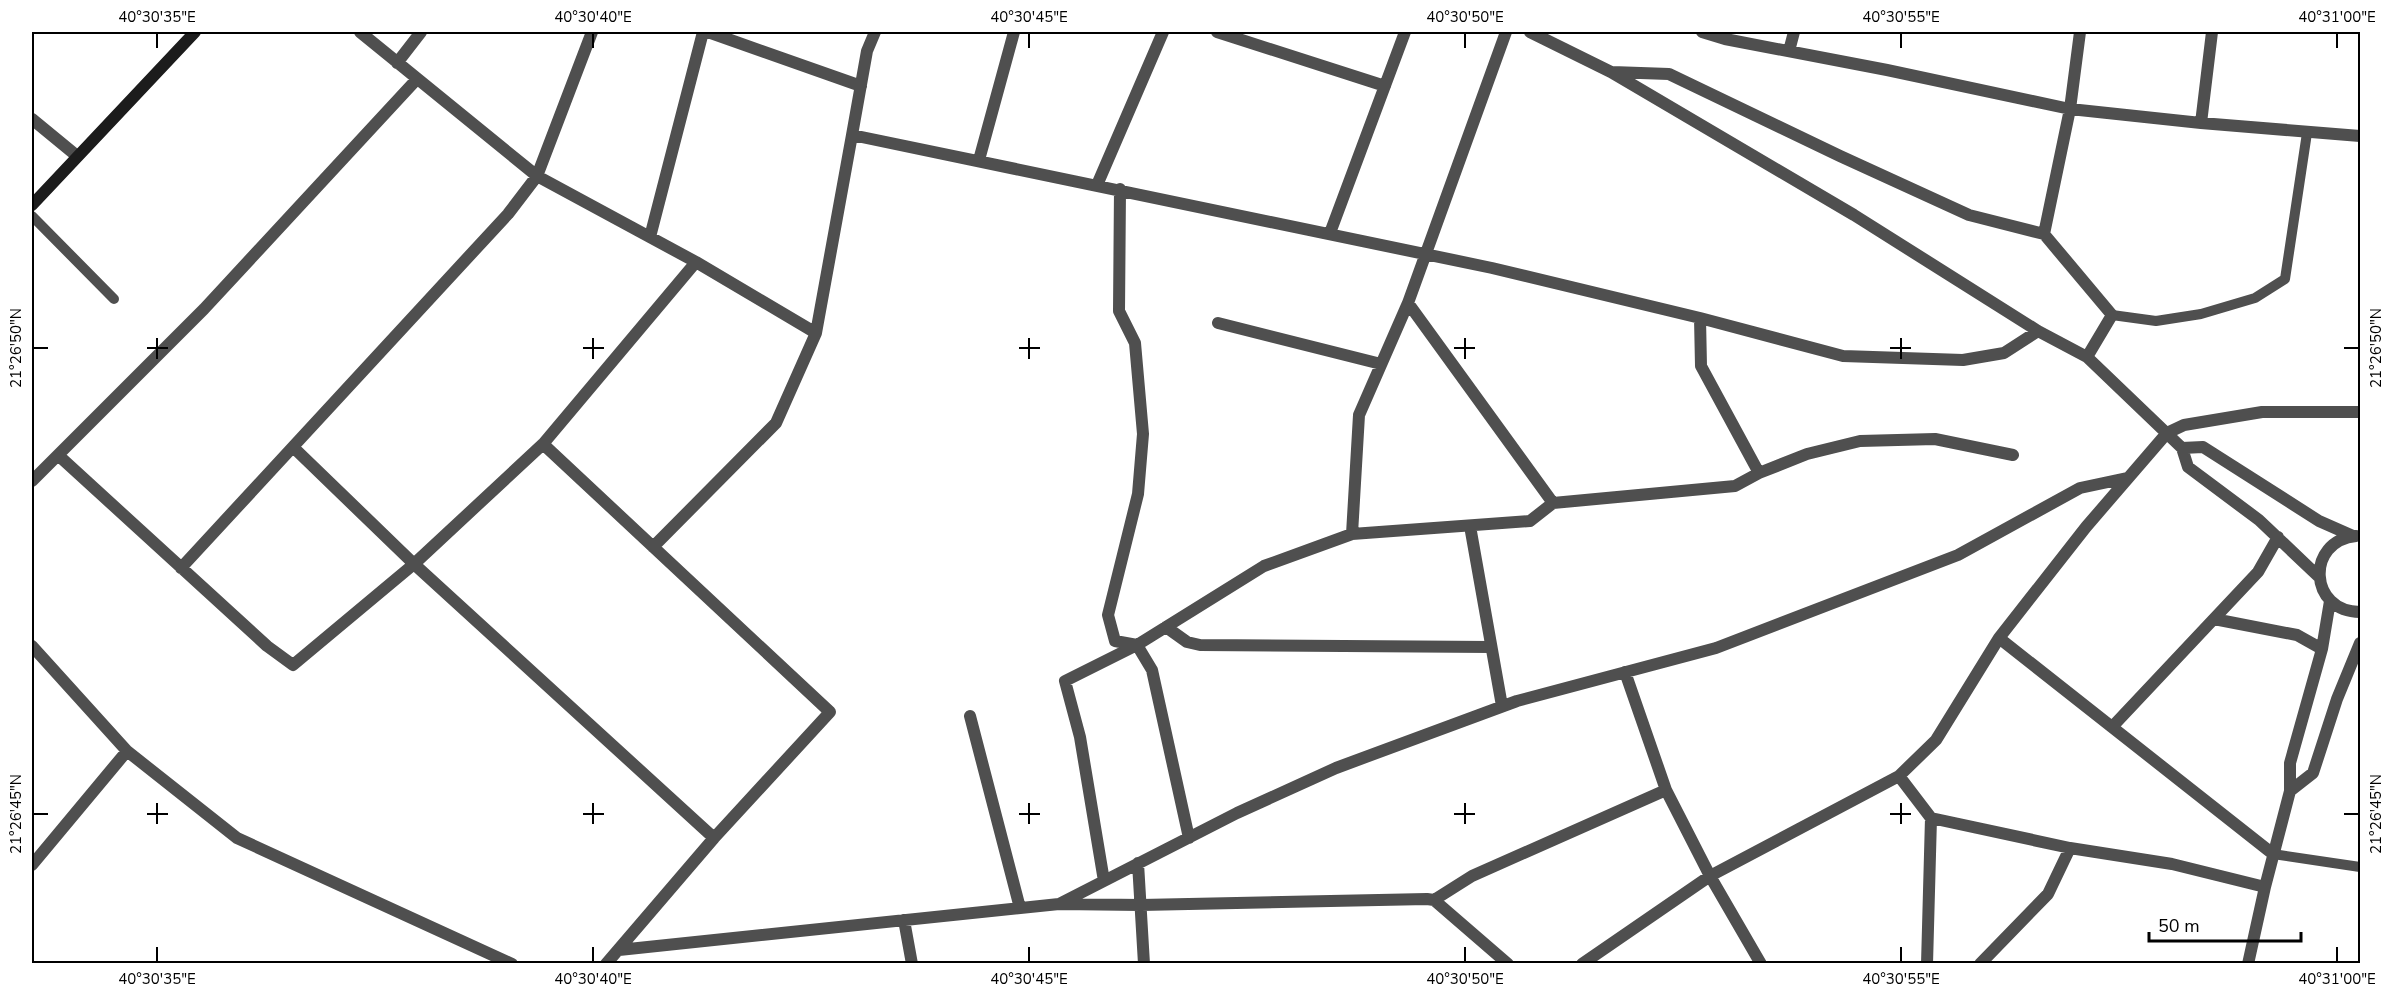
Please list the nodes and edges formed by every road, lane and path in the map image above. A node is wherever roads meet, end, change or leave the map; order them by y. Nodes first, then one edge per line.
1 (195, 32) edge
2 (360, 32) edge
3 (421, 32) edge
4 (592, 32) edge
5 (706, 32) edge
6 (875, 32) edge
7 (1014, 32) edge
8 (1163, 32) edge
9 (1217, 32) edge
10 (1405, 32) edge
11 (1506, 32) edge
12 (1530, 32) edge
13 (1702, 32) edge
14 (1794, 32) edge
15 (2080, 32) edge
16 (2212, 32) edge
17 (1789, 51) junction
18 (397, 63) junction
19 (1611, 72) junction
20 (417, 79) junction
21 (861, 86) junction
22 (1385, 86) junction
23 (2070, 110) junction
24 (32, 119) edge
25 (2201, 123) junction
26 (2307, 133) junction
27 (852, 135) junction
28 (2361, 136) edge
29 (77, 156) junction
30 (979, 160) junction
31 (537, 176) junction
32 (1097, 184) junction
33 (1120, 189) junction
34 (32, 204) edge
35 (32, 216) edge
36 (1330, 233) junction
37 (2044, 234) junction
38 (650, 237) junction
39 (1425, 253) junction
40 (696, 262) junction
41 (114, 299) dead end
42 (1408, 303) junction
43 (2112, 315) junction
44 (1700, 318) junction
45 (1218, 323) dead end
46 (2038, 331) junction
47 (816, 333) junction
48 (2087, 357) junction
49 (1381, 364) junction
50 (2361, 412) edge
51 (2167, 433) junction
52 (543, 444) junction
53 (294, 447) junction
54 (2182, 448) junction
55 (57, 455) junction
56 (2013, 455) dead end
57 (1759, 473) junction
58 (2127, 478) junction
59 (32, 481) edge
60 (1552, 503) junction
61 (1470, 526) junction
62 (1352, 534) junction
63 (2357, 536) edge
64 (2278, 537) junction
65 (653, 547) junction
66 (414, 564) junction
67 (182, 568) junction
68 (2319, 577) junction
69 (2330, 601) junction
70 (2361, 612) edge
71 (2214, 619) junction
72 (1166, 627) junction
73 (2000, 638) junction
74 (2361, 643) edge
75 (1137, 645) junction
76 (32, 646) edge
77 (1491, 647) junction
78 (2322, 649) junction
79 (1625, 672) junction
80 (1502, 706) junction
81 (970, 716) dead end
82 (2113, 726) junction
83 (127, 751) junction
84 (1899, 776) junction
85 (1666, 790) junction
86 (2290, 791) junction
87 (1931, 818) junction
88 (1188, 837) junction
89 (714, 838) junction
90 (2070, 848) junction
91 (2273, 854) junction
92 (1138, 863) junction
93 (32, 865) edge
94 (2361, 867) edge
95 (1710, 876) junction
96 (1104, 881) junction
97 (2265, 887) junction
98 (1434, 900) junction
99 (1059, 904) junction
100 (1141, 905) junction
101 (1020, 908) junction
102 (904, 920) junction
103 (619, 950) junction
104 (512, 963) edge
105 (606, 963) edge
106 (912, 963) edge
107 (1144, 963) edge
108 (1508, 963) edge
109 (1582, 963) edge
110 (1761, 963) edge
111 (1927, 963) edge
112 (1980, 963) edge
113 (2248, 963) edge

1 - 29 main road
2 - 18 street
3 - 18 street
4 - 31 street
5 - 21 street
5 - 38 street
6 - 21 street
7 - 30 street
8 - 32 street
9 - 22 street
10 - 22 street
11 - 39 street
12 - 19 street
13 - 17 street
14 - 17 street
15 - 23 street
16 - 25 street
17 - 23 street
18 - 20 street
19 - 37 street
19 - 46 street
20 - 31 street
20 - 55 street
21 - 27 street
22 - 36 street
23 - 25 street
23 - 37 street
24 - 29 street
25 - 26 street
26 - 28 street
26 - 43 lane
27 - 30 street
27 - 47 street
29 - 34 main road
30 - 32 street
31 - 38 street
31 - 53 street
32 - 33 street
33 - 36 street
33 - 75 street
35 - 41 lane
36 - 39 street
37 - 43 street
38 - 40 street
39 - 42 street
39 - 44 street
40 - 47 street
40 - 52 street
42 - 49 street
42 - 60 street
43 - 48 street
44 - 46 street
44 - 57 street
45 - 49 street
46 - 48 street
47 - 65 street
48 - 51 street
49 - 62 street
50 - 51 street
51 - 54 street
51 - 58 street
52 - 65 street
52 - 66 street
53 - 66 street
53 - 67 street
54 - 63 street
54 - 64 street
55 - 59 street
55 - 67 street
56 - 57 street
57 - 60 street
58 - 73 street
58 - 79 street
60 - 61 street
61 - 62 street
61 - 77 street
62 - 72 street
63 - 68 street
64 - 68 street
64 - 71 street
65 - 89 street
66 - 67 street
66 - 89 street
68 - 69 street
69 - 70 street
69 - 78 street
71 - 78 street
71 - 82 street
72 - 75 street
72 - 77 street
73 - 82 street
73 - 84 street
74 - 86 street
75 - 88 street
75 - 96 street
76 - 83 street
77 - 80 street
78 - 86 street
79 - 80 street
79 - 85 street
80 - 88 street
81 - 101 street
82 - 91 street
83 - 93 street
83 - 104 street
84 - 87 street
84 - 95 street
85 - 95 street
85 - 98 street
86 - 91 street
87 - 90 street
87 - 111 street
88 - 92 street
89 - 103 street
90 - 97 street
90 - 112 street
91 - 94 lane
91 - 97 street
92 - 96 street
92 - 100 street
95 - 109 street
95 - 110 street
96 - 99 street
97 - 113 street
98 - 100 street
98 - 108 street
99 - 100 street
99 - 101 street
100 - 107 street
101 - 102 street
102 - 103 street
102 - 106 street
103 - 105 street

